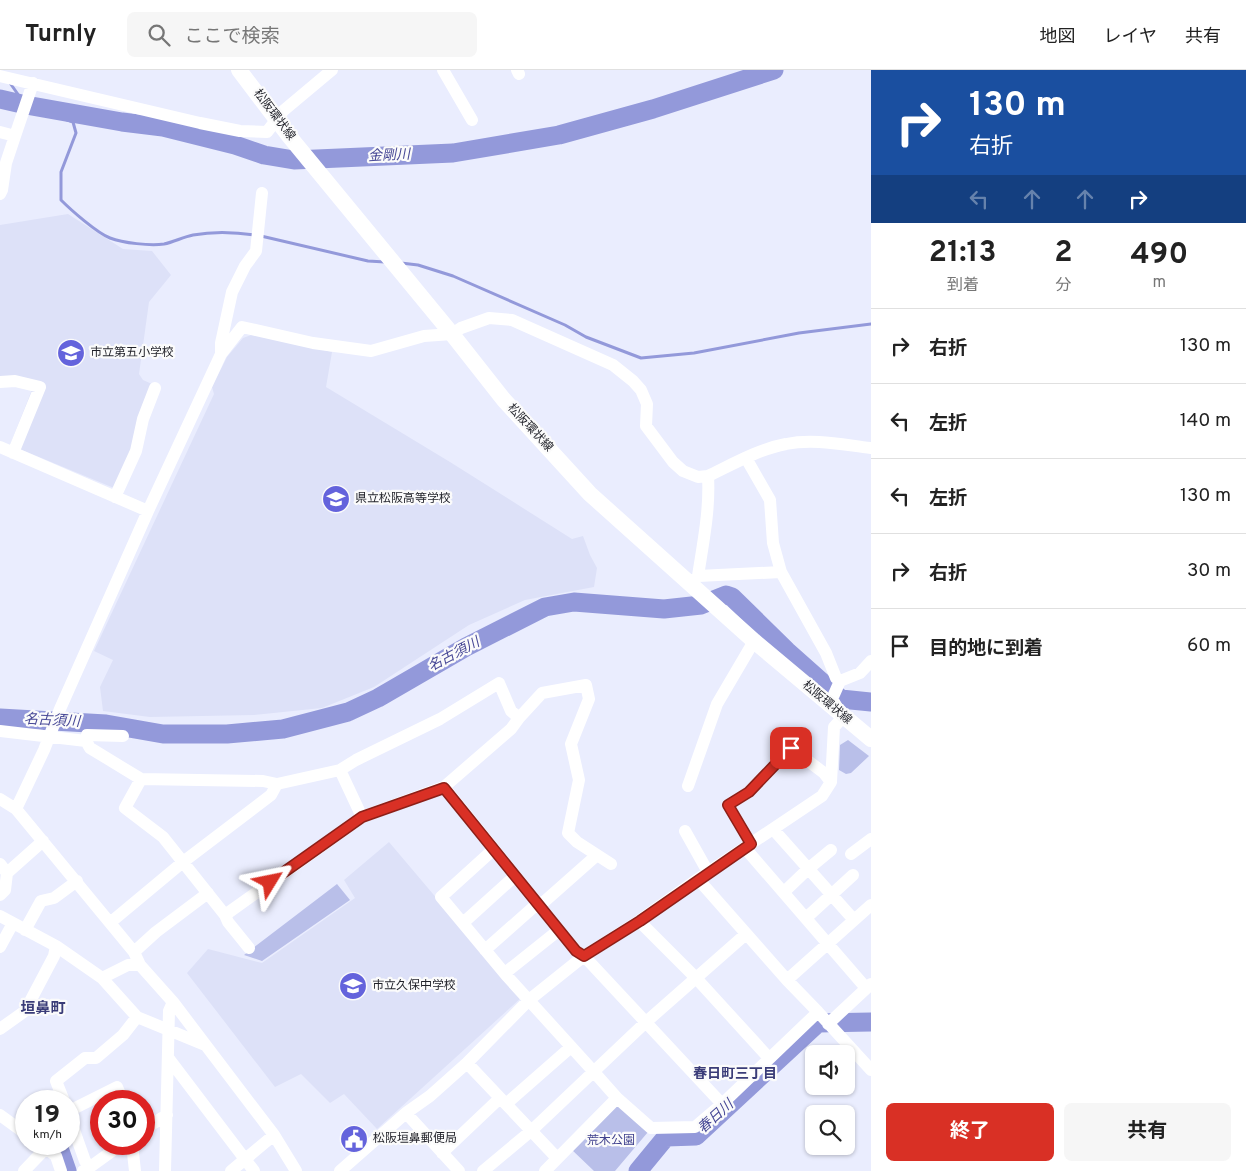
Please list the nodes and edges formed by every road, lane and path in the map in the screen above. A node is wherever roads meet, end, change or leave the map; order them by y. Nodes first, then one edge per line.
1 (239, 70) edge
2 (332, 70) edge
3 (443, 70) edge
4 (0, 76) edge
5 (33, 83) junction
6 (278, 119) junction
7 (472, 120) dead end
8 (0, 132) edge
9 (15, 136) junction
10 (3, 162) edge
11 (262, 193) dead end
12 (0, 194) edge
13 (452, 334) junction
14 (221, 354) junction
15 (0, 382) edge
16 (155, 388) dead end
17 (0, 447) edge
18 (871, 448) edge
19 (13, 453) junction
20 (746, 458) junction
21 (708, 476) junction
22 (115, 497) junction
23 (148, 511) junction
24 (781, 572) junction
25 (695, 583) junction
26 (754, 641) junction
27 (871, 661) edge
28 (840, 681) junction
29 (843, 717) junction
30 (519, 718) junction
31 (0, 731) edge
32 (123, 736) dead end
33 (50, 737) junction
34 (871, 739) edge
35 (86, 741) junction
36 (340, 770) junction
37 (141, 779) junction
38 (831, 782) junction
39 (277, 784) junction
40 (688, 786) dead end
41 (444, 788) junction
42 (6, 806) edge
43 (362, 817) junction
44 (773, 829) junction
45 (685, 831) dead end
46 (871, 839) edge
47 (43, 841) junction
48 (748, 846) junction
49 (494, 849) junction
50 (831, 850) dead end
51 (850, 854) dead end
52 (597, 855) junction
53 (183, 862) junction
54 (611, 864) dead end
55 (4, 868) edge
56 (808, 869) junction
57 (853, 875) dead end
58 (516, 876) junction
59 (703, 876) junction
60 (77, 881) junction
61 (784, 892) junction
62 (208, 893) junction
63 (0, 895) edge
64 (831, 895) junction
65 (538, 904) junction
66 (871, 905) edge
67 (225, 915) junction
68 (0, 916) edge
69 (806, 918) junction
70 (854, 920) junction
71 (640, 921) junction
72 (111, 922) junction
73 (13, 923) junction
74 (463, 923) junction
75 (25, 930) junction
76 (559, 930) junction
77 (746, 934) junction
78 (828, 944) junction
79 (56, 946) junction
80 (0, 947) edge
81 (249, 948) dead end
82 (485, 950) junction
83 (134, 952) junction
84 (584, 956) junction
85 (140, 965) junction
86 (505, 973) junction
87 (102, 978) junction
88 (696, 978) junction
89 (787, 980) junction
90 (869, 986) edge
91 (529, 1000) junction
92 (173, 1002) junction
93 (818, 1012) junction
94 (137, 1017) junction
95 (646, 1022) junction
96 (828, 1024) junction
97 (0, 1029) edge
98 (169, 1031) junction
99 (206, 1045) junction
100 (571, 1047) junction
101 (769, 1058) junction
102 (169, 1059) junction
103 (467, 1063) junction
104 (871, 1070) edge
105 (594, 1072) junction
106 (60, 1090) edge
107 (617, 1098) junction
108 (503, 1101) junction
109 (722, 1104) junction
110 (406, 1113) junction
111 (0, 1115) edge
112 (167, 1115) junction
113 (155, 1122) edge
114 (15, 1126) edge
115 (532, 1131) junction
116 (274, 1135) junction
117 (80, 1147) edge
118 (442, 1153) junction
119 (36, 1155) edge
120 (55, 1155) edge
121 (107, 1155) edge
122 (133, 1155) edge
123 (557, 1158) junction
124 (246, 1159) junction
125 (87, 1169) edge
126 (348, 1169) edge
127 (24, 1171) edge
128 (61, 1171) edge
129 (135, 1171) edge
130 (165, 1171) edge
131 (230, 1171) edge
132 (254, 1171) edge
133 (296, 1171) edge
134 (460, 1171) edge
135 (483, 1171) edge
136 (545, 1171) edge

1 - 6 main road, 松阪環状線
2 - 6 street
3 - 7 street
4 - 5 street
5 - 6 street
5 - 9 street
6 - 13 main road, 松阪環状線
8 - 9 street
9 - 10 street
10 - 12 street
11 - 14 street
13 - 14 street
13 - 21 street
13 - 25 main road, 松阪環状線
14 - 23 street
15 - 19 street
16 - 22 street
17 - 19 street
18 - 20 street
19 - 22 street
20 - 21 street
20 - 24 street
21 - 25 street
22 - 23 street
23 - 33 street
24 - 25 street
24 - 28 street
25 - 26 main road, 松阪環状線
26 - 29 main road, 松阪環状線
26 - 40 street
27 - 28 street
28 - 29 street
29 - 34 main road, 松阪環状線
29 - 38 street
30 - 36 street
30 - 41 street
30 - 52 street
31 - 33 street
32 - 35 street
33 - 35 street
33 - 42 street
35 - 37 street
36 - 39 street
36 - 43 street
37 - 39 street
37 - 53 street
38 - 44 street
38 - 48 street
39 - 53 street
41 - 43 street
41 - 49 street
42 - 47 street
43 - 67 street
44 - 48 street
44 - 56 street
45 - 59 street
46 - 51 street
47 - 55 street
47 - 60 street
48 - 59 street
48 - 61 street
49 - 58 street
49 - 74 street
50 - 56 street
52 - 54 street
52 - 65 street
53 - 62 street
53 - 72 street
55 - 63 street
56 - 61 street
56 - 64 street
57 - 64 street
58 - 65 street
58 - 74 street
59 - 71 street
59 - 77 street
60 - 72 street
60 - 75 street
61 - 69 street
62 - 67 street
62 - 83 street
64 - 69 street
64 - 70 street
65 - 76 street
65 - 82 street
66 - 70 street
67 - 81 street
68 - 73 street
69 - 78 street
70 - 78 street
71 - 84 street
71 - 88 street
72 - 83 street
73 - 75 street
73 - 80 street
74 - 82 street
75 - 79 street
76 - 84 street
76 - 86 street
77 - 88 street
77 - 89 street
78 - 89 street
78 - 90 street
79 - 87 street
79 - 97 street
82 - 86 street
83 - 85 street
84 - 91 street
84 - 95 street
85 - 87 street
85 - 92 street
86 - 91 street
87 - 94 street
88 - 95 street
88 - 101 street
89 - 93 street
90 - 96 street
91 - 100 street
91 - 103 street
92 - 98 street
92 - 99 street
93 - 96 street
93 - 101 street
94 - 98 street
94 - 106 street
95 - 105 street
95 - 109 street
96 - 104 street
98 - 99 street
98 - 102 street
99 - 116 street
100 - 105 street
100 - 108 street
101 - 109 street
102 - 112 street
102 - 124 street
103 - 108 street
103 - 110 street
105 - 107 street
105 - 115 street
107 - 109 street
107 - 123 street
108 - 115 street
108 - 118 street
110 - 118 street
110 - 126 street
111 - 114 street
112 - 113 street
112 - 130 street
115 - 123 street
115 - 135 street
116 - 124 street
116 - 133 street
117 - 125 street
118 - 134 street
119 - 127 street
120 - 128 street
121 - 125 street
122 - 129 street
123 - 136 street
124 - 131 street
124 - 132 street

